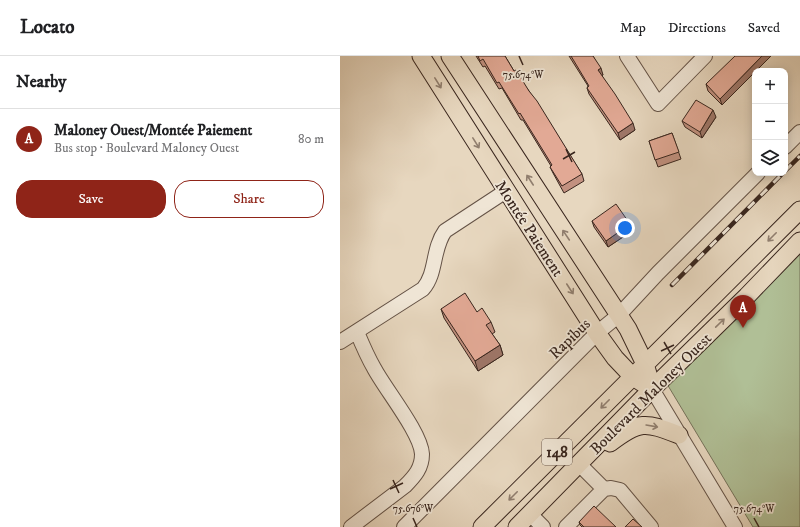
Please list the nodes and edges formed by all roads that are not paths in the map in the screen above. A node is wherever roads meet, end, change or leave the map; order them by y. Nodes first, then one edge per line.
1 (421, 56) edge
2 (450, 56) edge
3 (627, 56) edge
4 (706, 56) edge
5 (800, 132) edge
6 (788, 143) edge
7 (755, 176) edge
8 (506, 191) junction
9 (800, 210) edge
10 (800, 241) edge
11 (618, 315) junction
12 (357, 332) junction
13 (597, 333) junction
14 (340, 342) edge
15 (645, 364) junction
16 (633, 377) junction
17 (652, 389) junction
18 (679, 435) junction
19 (576, 468) junction
20 (604, 489) junction
21 (530, 514) junction
22 (351, 527) edge
23 (404, 527) edge
24 (482, 527) edge
25 (517, 527) edge
26 (543, 527) edge
27 (566, 527) edge
28 (651, 527) edge
29 (735, 527) edge

1 -> 8 main road, Montée Paiement
11 -> 2 main road, Montée Paiement
3 - 4 street
5 - 6 street
7 - 11 street, Rapibus
8 - 12 street
8 -> 13 main road, Montée Paiement
9 -> 15 main road, Boulevard Maloney Ouest / 148
17 -> 10 main road, Boulevard Maloney Ouest / 148
11 - 13 street, Rapibus
11 - 15 main road, Montée Paiement
12 - 14 street
12 - 22 street
13 - 16 main road, Montée Paiement
13 - 23 street, Rapibus
15 - 16 main road, Boulevard Maloney Ouest / 148
15 - 17 main road, Montée Paiement
16 - 17 main road, Montée Paiement
16 -> 24 main road, Boulevard Maloney Ouest / 148
17 - 18 street, Montée Paiement
17 - 19 main road, Boulevard Maloney Ouest / 148
19 -> 18 main road
18 - 29 street, Montée Paiement
19 - 20 street
19 - 21 main road, Boulevard Maloney Ouest / 148
20 - 27 street
20 - 28 street
21 - 25 main road, Boulevard Maloney Ouest / 148
21 - 26 street

